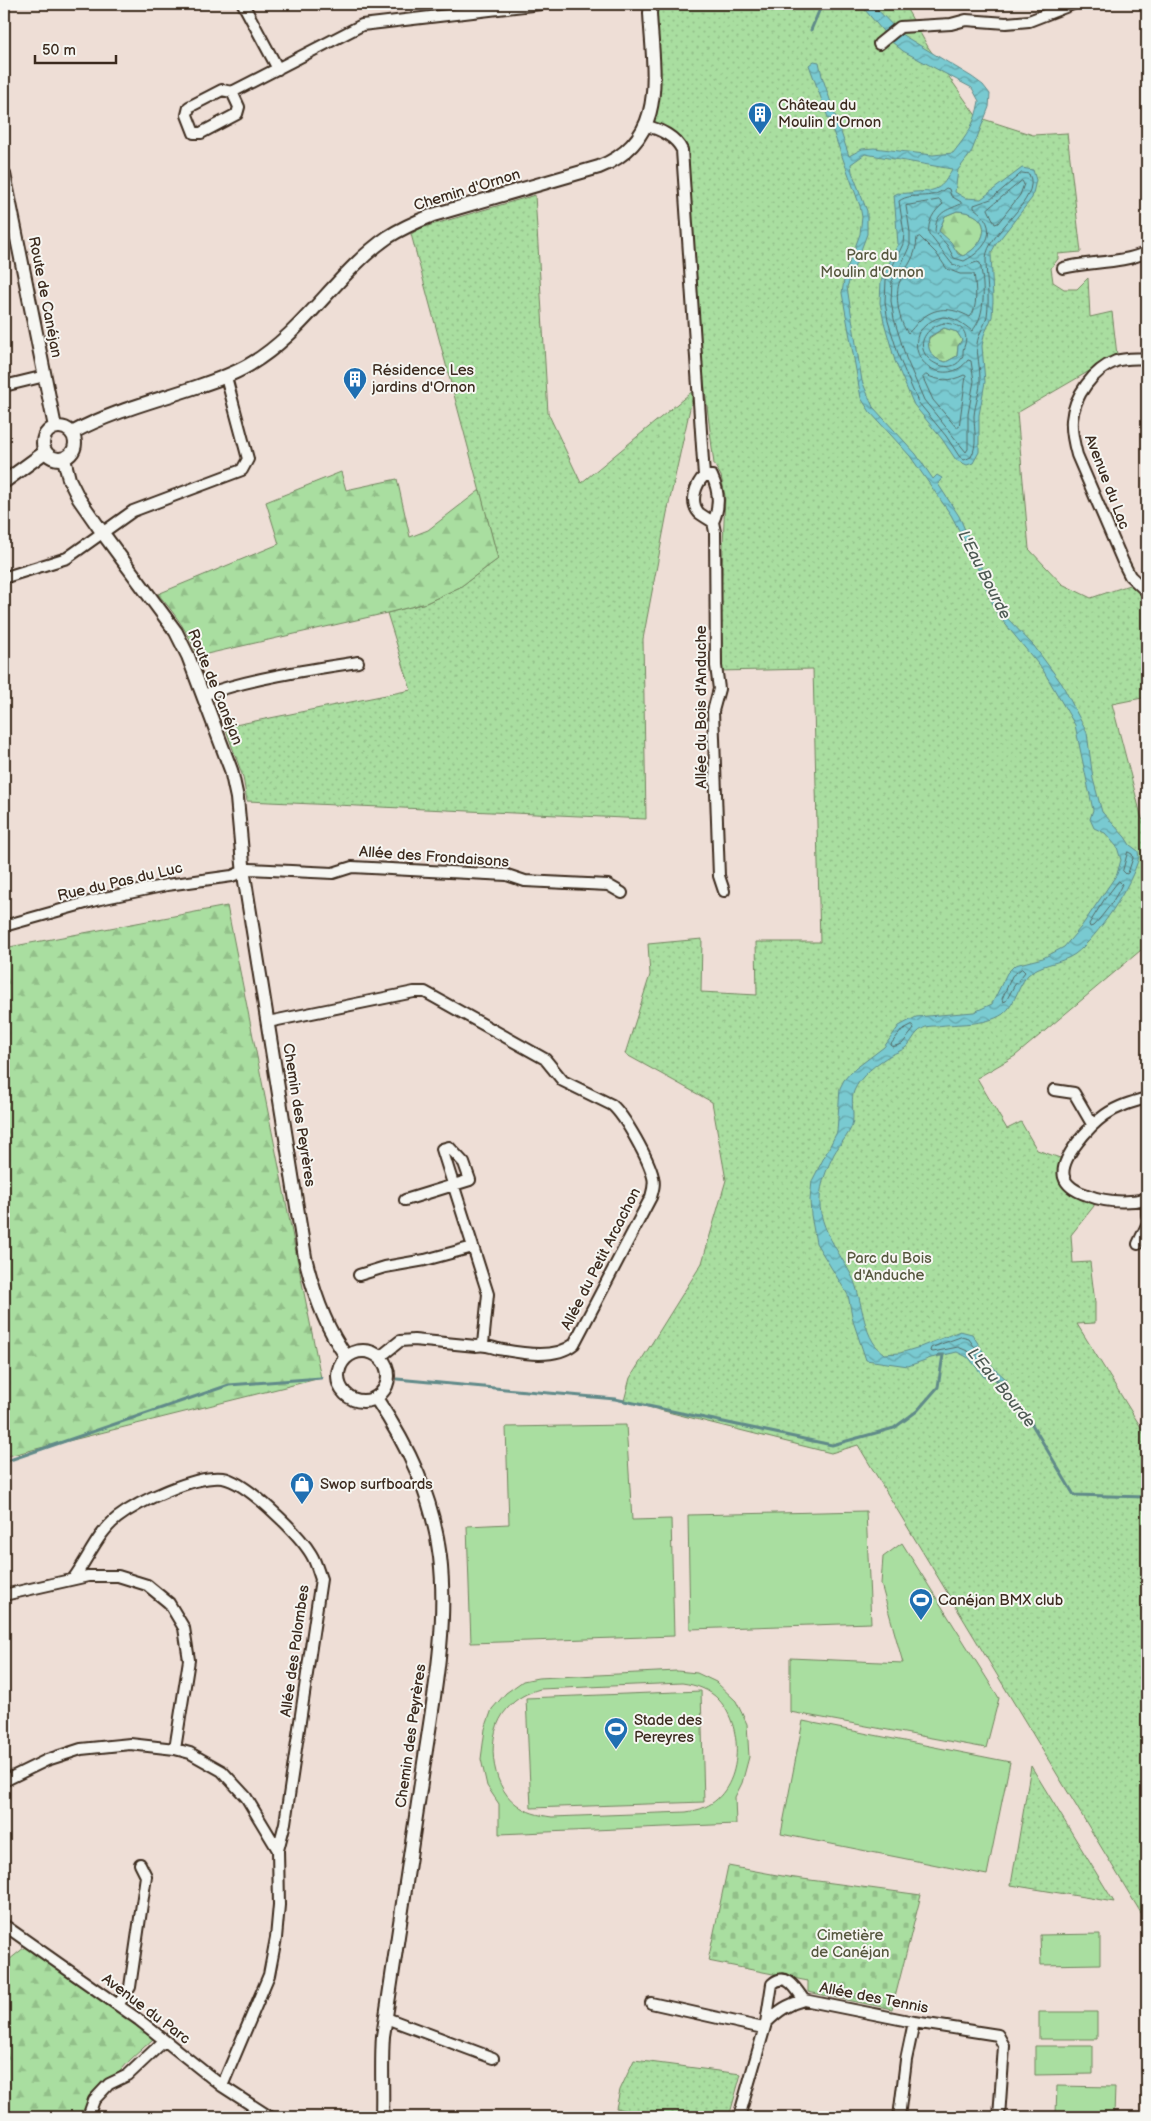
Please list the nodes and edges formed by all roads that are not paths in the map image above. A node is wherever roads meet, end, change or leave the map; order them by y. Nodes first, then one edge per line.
1 (243, 4) edge
2 (541, 4) edge
3 (651, 4) edge
4 (1073, 4) edge
5 (880, 44) dead end
6 (278, 69) junction
7 (232, 92) junction
8 (646, 126) junction
9 (4, 174) edge
10 (1147, 252) edge
11 (1063, 268) dead end
12 (1147, 358) edge
13 (45, 376) junction
14 (226, 377) junction
15 (4, 386) edge
16 (56, 428) junction
17 (72, 433) junction
18 (46, 452) junction
19 (64, 459) junction
20 (704, 476) junction
21 (4, 482) edge
22 (713, 522) junction
23 (102, 532) junction
24 (6, 576) dead end
25 (1147, 592) edge
26 (358, 662) dead end
27 (203, 695) junction
28 (244, 871) junction
29 (724, 890) dead end
30 (622, 894) dead end
31 (4, 926) edge
32 (268, 1022) junction
33 (1054, 1090) dead end
34 (1147, 1098) edge
35 (1092, 1124) junction
36 (1147, 1199) edge
37 (405, 1200) dead end
38 (1147, 1215) edge
39 (1147, 1225) edge
40 (1138, 1244) dead end
41 (473, 1247) junction
42 (359, 1275) dead end
43 (483, 1344) junction
44 (346, 1356) junction
45 (380, 1357) junction
46 (376, 1398) junction
47 (73, 1580) junction
48 (4, 1595) edge
49 (175, 1749) junction
50 (4, 1781) edge
51 (278, 1850) junction
52 (140, 1864) dead end
53 (4, 1925) edge
54 (804, 2000) junction
55 (651, 2004) dead end
56 (118, 2005) junction
57 (386, 2018) junction
58 (914, 2022) junction
59 (765, 2025) junction
60 (164, 2041) junction
61 (493, 2058) dead end
62 (222, 2086) junction
63 (383, 2092) junction
64 (88, 2117) edge
65 (270, 2117) edge
66 (382, 2117) edge
67 (389, 2117) edge
68 (739, 2117) edge
69 (899, 2117) edge
70 (999, 2117) edge

1 - 6 street
2 - 6 street
3 - 8 street, Chemin d'Ornon
4 - 5 street
6 - 7 street
7 - 7 street
8 - 14 street, Chemin d'Ornon
8 - 20 street
9 - 13 street, Route de Canéjan
10 - 11 street
12 - 25 street, Avenue du Lac
13 - 15 street
13 - 16 street, Route de Canéjan
14 - 17 street, Chemin d'Ornon
14 - 23 street
16 - 17 street
16 - 18 street
17 - 19 street
18 - 19 street
18 - 21 street
19 - 23 street, Route de Canéjan
20 - 22 street, Allée du Bois d'Anduche
20 - 22 street
22 - 29 street, Allée du Bois d'Anduche
23 - 24 street
23 - 27 street, Route de Canéjan
26 - 27 street
27 - 28 street, Route de Canéjan
28 - 30 street, Allée des Frondaisons
28 - 31 street, Rue du Pas du Luc
28 - 32 street, Chemin des Peyrères
32 - 43 street, Allée du Petit Arcachon
32 - 44 street, Chemin des Peyrères
33 - 35 street
34 - 35 street
35 - 36 street
36 - 38 street
37 - 41 street
39 - 40 street
41 - 42 street
41 - 43 street
43 - 45 street, Allée du Petit Arcachon
44 - 45 street
44 - 46 street
45 - 46 street
46 - 57 street, Chemin des Peyrères
47 - 48 street
47 - 49 street
47 - 51 street, Allée des Palombes
49 - 50 street
49 - 51 street
51 - 62 street, Allée des Palombes
52 - 56 street
53 - 56 street, Avenue du Parc
54 - 58 street, Allée des Tennis
54 - 59 street, Allée des Tennis
54 - 59 street
55 - 59 street
56 - 60 street, Avenue du Parc
57 - 61 street
57 - 63 street, Chemin des Peyrères
58 - 69 street
58 - 70 street, Allée des Tennis
59 - 68 street
60 - 62 street, Avenue du Parc
60 - 64 street
62 - 65 street, Avenue du Parc
63 - 66 street, Chemin des Peyrères
63 - 67 street, Chemin des Peyrères

